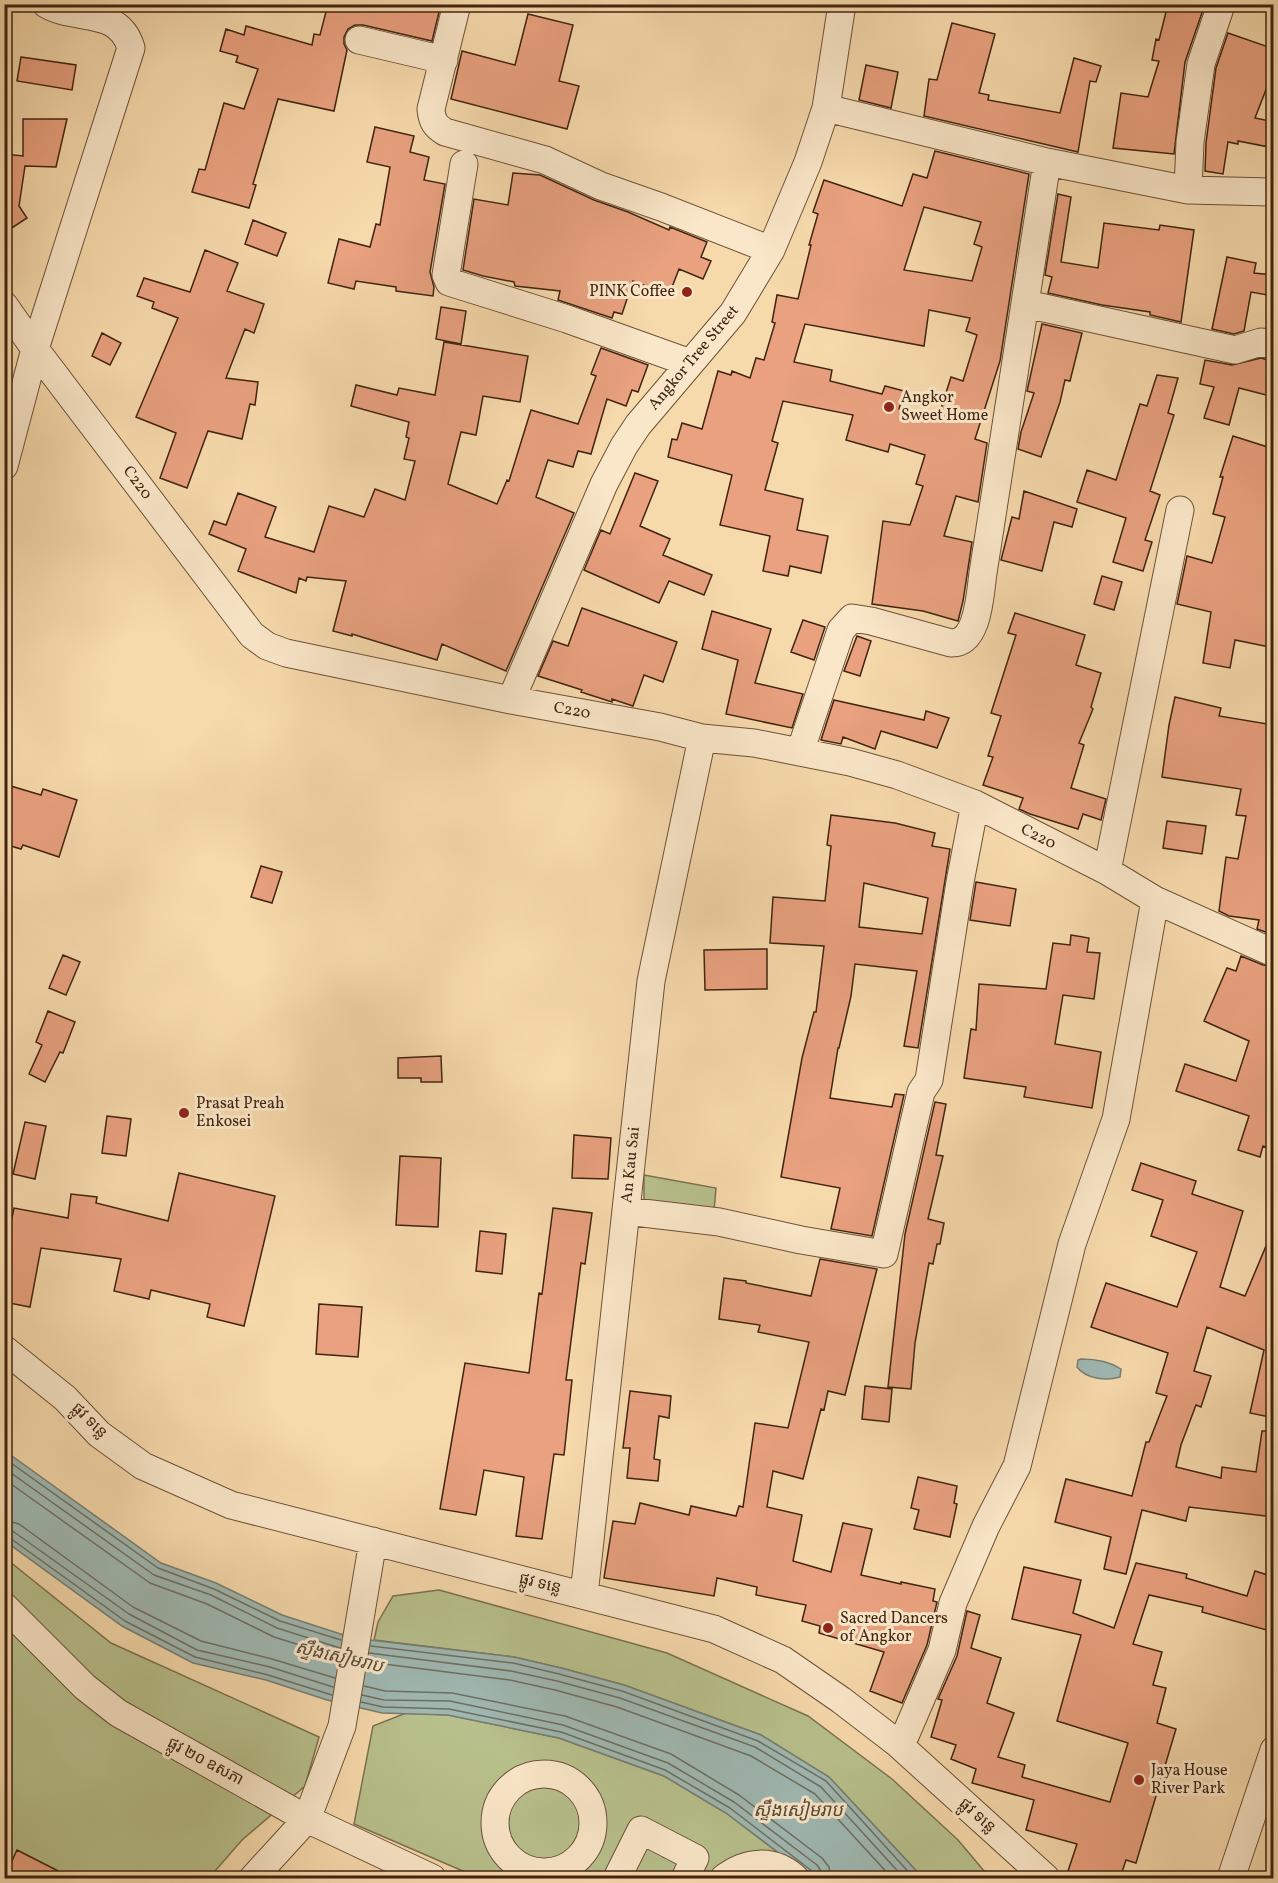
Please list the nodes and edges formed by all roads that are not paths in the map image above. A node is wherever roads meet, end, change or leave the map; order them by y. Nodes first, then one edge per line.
1 (46, 4) edge
2 (457, 4) edge
3 (842, 4) edge
4 (1220, 8) dead end
5 (359, 40) dead end
6 (444, 60) junction
7 (826, 108) junction
8 (1047, 162) junction
9 (464, 164) dead end
10 (1188, 190) junction
11 (1274, 192) edge
12 (771, 250) junction
13 (1026, 304) junction
14 (4, 305) edge
15 (1274, 345) edge
16 (35, 349) junction
17 (690, 363) junction
18 (4, 466) edge
19 (1180, 510) dead end
20 (511, 700) junction
21 (702, 738) junction
22 (800, 752) junction
23 (975, 804) junction
24 (1107, 871) junction
25 (1155, 900) junction
26 (1271, 951) edge
27 (626, 1211) junction
28 (4, 1349) edge
29 (373, 1541) junction
30 (584, 1595) junction
31 (4, 1606) edge
32 (897, 1743) junction
33 (1274, 1750) edge
34 (307, 1819) junction
35 (254, 1878) edge
36 (432, 1878) edge
37 (616, 1878) edge
38 (685, 1878) edge
39 (724, 1878) edge
40 (795, 1878) edge
41 (1046, 1878) edge
42 (1232, 1878) edge

1 - 16 street
2 - 6 street
3 - 7 street, Angkor Tree Street
4 - 10 street
5 - 6 street
6 - 12 street
7 - 8 street
7 - 12 street, Angkor Tree Street
8 - 10 street
8 - 13 street
9 - 17 street
10 - 11 street
12 - 17 street, Angkor Tree Street
13 - 15 street
13 - 22 street
14 - 16 street, C220
16 - 18 street
16 - 20 street, C220
17 - 20 street, Angkor Tree Street
19 - 24 street
20 - 21 street, C220
21 - 22 street, C220
21 - 27 street, An Kau Sai
22 - 23 street, C220
23 - 24 street, C220
23 - 27 street
24 - 25 street, C220
25 - 26 street, C220
25 - 32 street
27 - 30 street, An Kau Sai
28 - 29 street, ផ្លូវ ទន្លេ
29 - 30 street, ផ្លូវ ទន្លេ
29 - 34 street
30 - 32 street, ផ្លូវ ទន្លេ
31 - 34 street, ផ្លូវ ២០ ឧសភា
32 - 41 street, ផ្លូវ ទន្លេ
33 - 42 street
34 - 35 street
34 - 36 street, ផ្លូវ ២០ ឧសភា
37 - 38 street
39 - 40 street

